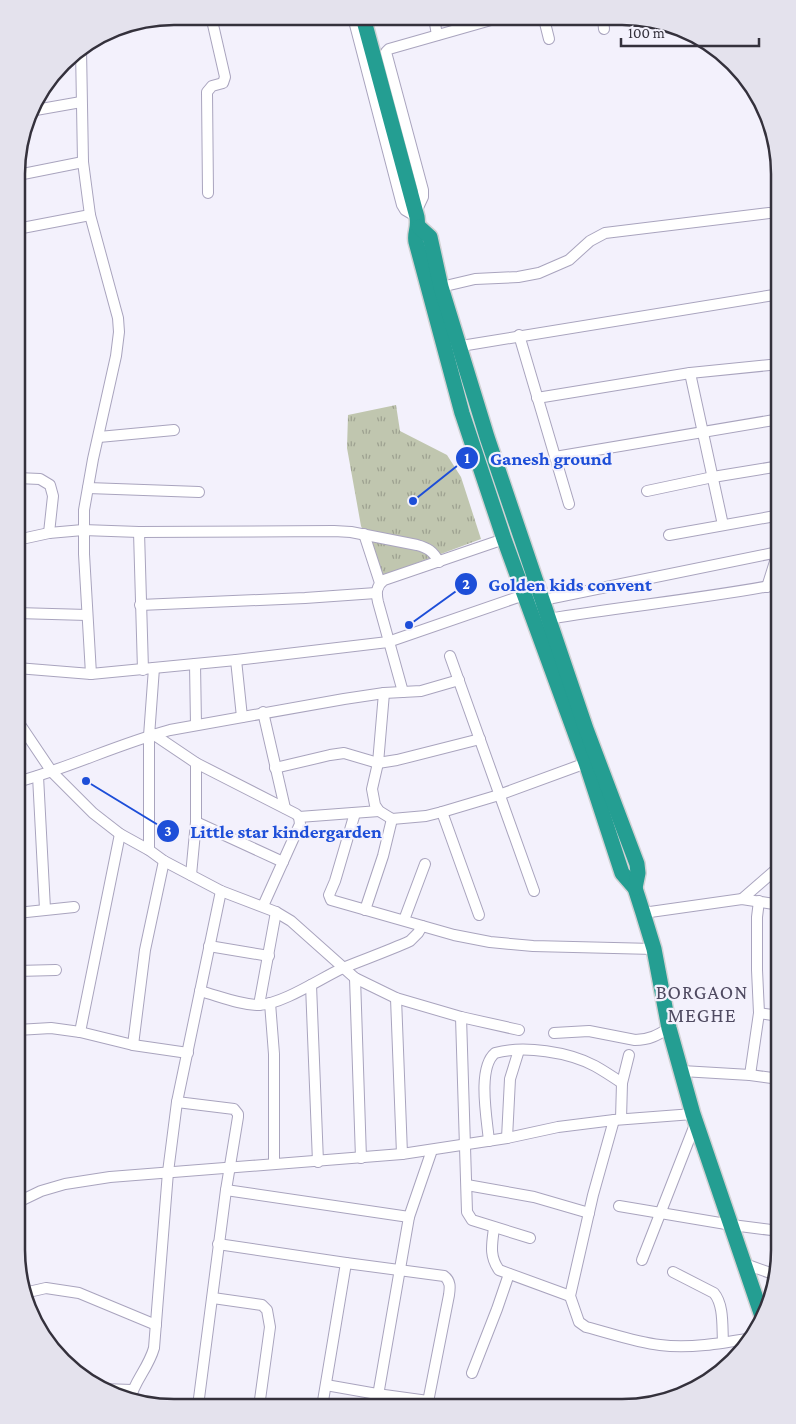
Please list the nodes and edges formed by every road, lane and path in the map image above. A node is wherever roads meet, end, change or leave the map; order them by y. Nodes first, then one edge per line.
1 (213, 25) edge
2 (355, 25) edge
3 (365, 25) edge
4 (435, 25) edge
5 (471, 25) edge
6 (546, 25) edge
7 (437, 35) junction
8 (550, 39) dead end
9 (81, 58) edge
10 (81, 102) junction
11 (40, 109) edge
12 (83, 162) junction
13 (25, 174) edge
14 (208, 194) dead end
15 (769, 213) dead end
16 (90, 215) junction
17 (417, 217) junction
18 (25, 228) edge
19 (441, 287) junction
20 (771, 295) edge
21 (518, 335) junction
22 (452, 347) junction
23 (771, 365) edge
24 (690, 373) junction
25 (537, 398) junction
26 (771, 420) edge
27 (174, 430) dead end
28 (703, 431) junction
29 (99, 437) junction
30 (555, 456) junction
31 (771, 467) edge
32 (713, 477) junction
33 (25, 478) edge
34 (88, 488) junction
35 (648, 491) dead end
36 (199, 492) dead end
37 (569, 504) dead end
38 (771, 517) edge
39 (723, 525) junction
40 (83, 530) junction
41 (139, 532) junction
42 (49, 533) junction
43 (364, 534) junction
44 (670, 535) dead end
45 (25, 538) edge
46 (504, 539) junction
47 (771, 553) edge
48 (438, 562) junction
49 (771, 575) edge
50 (380, 583) junction
51 (771, 586) edge
52 (767, 587) junction
53 (376, 594) junction
54 (526, 599) junction
55 (542, 600) junction
56 (140, 605) junction
57 (25, 613) edge
58 (87, 615) junction
59 (548, 619) junction
60 (388, 642) junction
61 (450, 656) dead end
62 (236, 660) junction
63 (195, 664) junction
64 (154, 668) junction
65 (25, 669) edge
66 (143, 670) junction
67 (91, 674) junction
68 (459, 680) junction
69 (403, 692) junction
70 (384, 693) junction
71 (263, 712) junction
72 (242, 717) junction
73 (196, 725) junction
74 (25, 732) edge
75 (151, 735) junction
76 (480, 739) junction
77 (196, 763) junction
78 (378, 763) junction
79 (586, 763) junction
80 (275, 768) junction
81 (52, 772) junction
82 (38, 776) junction
83 (25, 780) edge
84 (499, 795) junction
85 (285, 808) junction
86 (380, 812) junction
87 (442, 812) junction
88 (355, 813) junction
89 (299, 817) junction
90 (392, 819) junction
91 (196, 822) junction
92 (120, 834) junction
93 (149, 850) junction
94 (164, 861) junction
95 (283, 862) junction
96 (425, 864) dead end
97 (771, 874) edge
98 (191, 875) junction
99 (635, 888) junction
100 (221, 891) junction
101 (534, 891) dead end
102 (742, 899) junction
103 (759, 901) junction
104 (771, 904) edge
105 (74, 906) dead end
106 (264, 906) junction
107 (45, 909) junction
108 (365, 910) junction
109 (25, 911) edge
110 (276, 912) junction
111 (643, 913) junction
112 (480, 915) dead end
113 (404, 920) junction
114 (422, 926) junction
115 (209, 946) junction
116 (654, 950) junction
117 (269, 956) junction
118 (344, 968) junction
119 (56, 970) dead end
120 (25, 971) edge
121 (355, 978) junction
122 (311, 985) junction
123 (200, 991) junction
124 (396, 998) junction
125 (265, 1004) junction
126 (759, 1012) junction
127 (771, 1014) edge
128 (461, 1017) junction
129 (670, 1028) junction
130 (25, 1029) edge
131 (519, 1030) dead end
132 (80, 1032) junction
133 (554, 1033) dead end
134 (133, 1045) junction
135 (518, 1050) junction
136 (188, 1053) junction
137 (629, 1055) dead end
138 (682, 1071) junction
139 (750, 1075) junction
140 (771, 1078) edge
141 (622, 1083) junction
142 (177, 1102) junction
143 (695, 1118) junction
144 (618, 1119) junction
145 (507, 1138) junction
146 (489, 1141) junction
147 (465, 1145) junction
148 (432, 1150) junction
149 (402, 1154) junction
150 (361, 1158) junction
151 (318, 1162) junction
152 (274, 1164) junction
153 (229, 1167) junction
154 (168, 1172) junction
155 (467, 1185) junction
156 (226, 1190) junction
157 (25, 1198) edge
158 (619, 1206) dead end
159 (660, 1212) junction
160 (589, 1213) junction
161 (409, 1217) junction
162 (732, 1225) junction
163 (494, 1228) junction
164 (771, 1230) edge
165 (530, 1238) dead end
166 (218, 1244) junction
167 (642, 1260) dead end
168 (346, 1264) junction
169 (745, 1264) junction
170 (400, 1271) junction
171 (673, 1272) dead end
172 (769, 1273) edge
173 (509, 1274) junction
174 (31, 1292) edge
175 (570, 1296) junction
176 (213, 1298) junction
177 (759, 1308) edge
178 (156, 1325) junction
179 (741, 1340) edge
180 (723, 1342) junction
181 (472, 1373) dead end
182 (326, 1385) junction
183 (132, 1393) edge
184 (378, 1394) junction
185 (199, 1399) edge
186 (260, 1399) edge
187 (323, 1399) edge
188 (377, 1399) edge
189 (403, 1399) edge
190 (429, 1399) edge

1 - 14 street
2 - 17 street
3 - 17 highway
4 - 7 street
5 - 7 street
6 - 8 street
7 - 17 street
9 - 10 street
10 - 11 street
10 - 12 street
12 - 13 street
12 - 16 street
15 - 19 street
16 - 18 street
16 - 29 street
17 - 19 highway
17 - 22 highway
19 - 22 highway
20 - 21 street
21 - 22 street
21 - 25 street
22 - 46 highway
22 - 55 highway
23 - 24 street
24 - 25 street
24 - 28 street
25 - 30 street
26 - 28 street
27 - 29 street
28 - 30 street
28 - 32 street
29 - 34 street
30 - 37 street
31 - 32 street
32 - 35 street
32 - 39 street
33 - 42 street
34 - 36 street
34 - 40 street
38 - 39 street
39 - 44 street
40 - 41 street
40 - 42 street
40 - 58 street
41 - 43 street
41 - 56 street
42 - 45 street
43 - 48 street
43 - 50 street
46 - 48 street
46 - 54 highway
47 - 55 street
48 - 50 street
49 - 52 street
50 - 53 street
51 - 52 street
52 - 59 street
53 - 56 street
53 - 60 street
54 - 55 street
54 - 60 street
54 - 79 highway
55 - 59 highway
56 - 66 street
57 - 58 street
58 - 67 street
59 - 99 highway
60 - 62 street
60 - 69 street
61 - 68 street
62 - 63 street
62 - 72 street
63 - 64 street
63 - 73 street
64 - 66 street
64 - 75 street
65 - 67 street
66 - 67 street
68 - 69 street
68 - 76 street
69 - 70 street
70 - 71 street
70 - 78 street
71 - 72 street
71 - 80 street
72 - 73 street
73 - 75 street
74 - 81 street
75 - 77 street
75 - 81 street
75 - 93 street
76 - 78 street
76 - 84 street
77 - 85 street
77 - 91 street
78 - 80 street
78 - 86 street
79 - 84 street
79 - 99 highway
80 - 85 street
81 - 82 street
81 - 92 street
82 - 83 street
82 - 107 street
84 - 87 street
84 - 101 street
85 - 89 street
86 - 88 street
86 - 90 street
87 - 90 street
87 - 112 street
88 - 89 street
88 - 108 street
89 - 95 street
90 - 108 street
91 - 95 street
91 - 98 street
92 - 93 street
92 - 132 street
93 - 94 street
94 - 98 street
94 - 134 street
95 - 106 street
96 - 113 street
97 - 102 street
98 - 100 street
99 - 111 highway
100 - 106 street
100 - 115 street
102 - 103 street
102 - 111 street
103 - 104 street
103 - 126 street
105 - 107 street
106 - 110 street
107 - 109 street
108 - 113 street
110 - 117 street
110 - 118 street
111 - 116 highway
113 - 114 street
114 - 116 street
114 - 118 street
115 - 117 street
115 - 123 street
116 - 129 highway
117 - 125 street
118 - 121 street
118 - 122 street
119 - 120 street
121 - 124 street
121 - 150 street
122 - 125 street
122 - 151 street
123 - 125 street
123 - 136 street
124 - 128 street
124 - 149 street
125 - 152 street
126 - 127 street
126 - 139 street
128 - 131 street
128 - 147 street
129 - 133 street
129 - 138 highway
130 - 132 street
132 - 134 street
134 - 136 street
135 - 141 street
135 - 145 street
135 - 146 street
136 - 142 street
137 - 141 street
138 - 139 street
138 - 143 highway
139 - 140 street
141 - 144 street
142 - 153 street
142 - 154 street
143 - 144 street
143 - 159 street
143 - 162 highway
144 - 145 street
144 - 160 street
145 - 146 street
146 - 147 street
147 - 148 street
147 - 155 street
148 - 149 street
148 - 161 street
149 - 150 street
150 - 151 street
151 - 152 street
152 - 153 street
153 - 154 street
153 - 156 street
154 - 157 street
154 - 178 street
155 - 160 street
155 - 163 street
156 - 161 street
156 - 166 street
158 - 159 street
159 - 162 street
159 - 167 street
160 - 175 street
161 - 170 street
162 - 164 street
162 - 169 highway
163 - 165 street
163 - 173 street
166 - 168 street
166 - 176 street
168 - 170 street
168 - 182 street
169 - 172 street
169 - 177 highway
170 - 184 street
170 - 190 street
171 - 180 street
173 - 175 street
173 - 181 street
174 - 178 street
175 - 180 street
176 - 185 street
176 - 186 street
178 - 183 street
179 - 180 street
182 - 184 street
182 - 187 street
184 - 188 street
184 - 189 street

